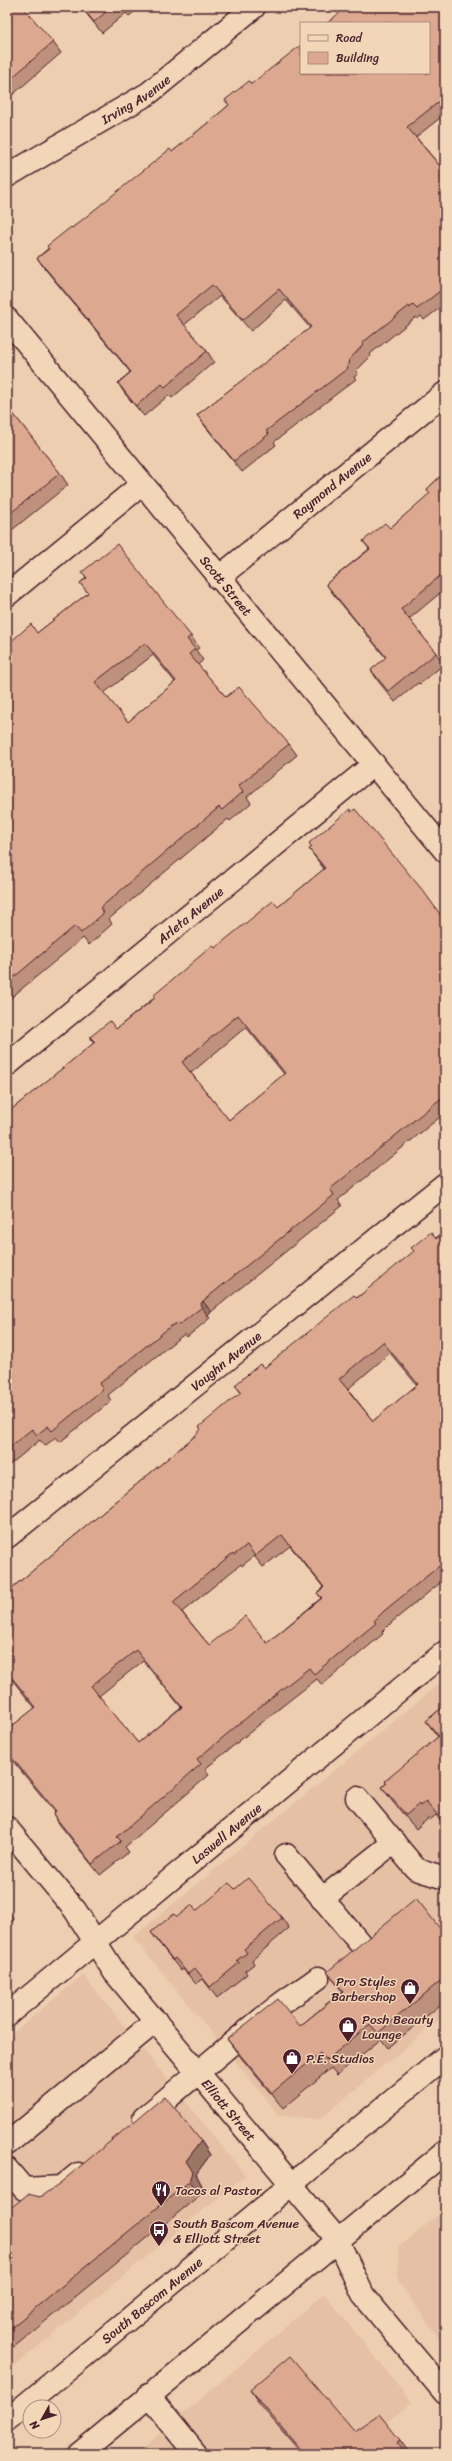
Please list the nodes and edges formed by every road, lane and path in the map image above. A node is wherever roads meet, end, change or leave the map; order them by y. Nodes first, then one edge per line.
1 (254, 7) edge
2 (7, 176) edge
3 (7, 319) edge
4 (445, 393) edge
5 (141, 485) junction
6 (218, 578) junction
7 (7, 595) edge
8 (374, 764) junction
9 (445, 851) edge
10 (7, 1065) edge
11 (445, 1184) edge
12 (7, 1537) edge
13 (445, 1652) edge
14 (357, 1798) dead end
15 (7, 1828) edge
16 (394, 1842) junction
17 (286, 1855) dead end
18 (445, 1878) edge
19 (322, 1899) junction
20 (96, 1942) junction
21 (363, 1947) edge
22 (318, 1978) dead end
23 (7, 2015) edge
24 (156, 2021) junction
25 (445, 2057) edge
26 (198, 2073) junction
27 (128, 2132) edge
28 (7, 2144) edge
29 (444, 2155) edge
30 (92, 2162) edge
31 (7, 2169) edge
32 (291, 2184) junction
33 (337, 2239) junction
34 (445, 2393) edge
35 (148, 2395) junction
36 (7, 2420) edge
37 (79, 2454) edge
38 (196, 2454) edge

1 - 2 street, Irving Avenue
3 - 5 street, Scott Street
4 - 6 street, Raymond Avenue
5 - 6 street, Scott Street
5 - 7 street
6 - 8 street, Scott Street
8 - 9 street, Scott Street
8 - 10 street, Arleta Avenue
11 - 12 street, Vaughn Avenue
13 - 20 street, Laswell Avenue
14 - 16 street
15 - 20 street, Elliott Street
16 - 18 street
16 - 19 street
17 - 19 street
19 - 21 street
20 - 23 street, Laswell Avenue
20 - 24 street, Elliott Street
22 - 26 street
24 - 26 street, Elliott Street
24 - 28 street
25 - 32 street, South Bascom Avenue
26 - 27 street
26 - 32 street, Elliott Street
29 - 33 street
30 - 31 street
32 - 33 street, Elliott Street
32 - 36 street, South Bascom Avenue
33 - 34 street, Elliott Street
33 - 35 street
35 - 37 street
35 - 38 street

